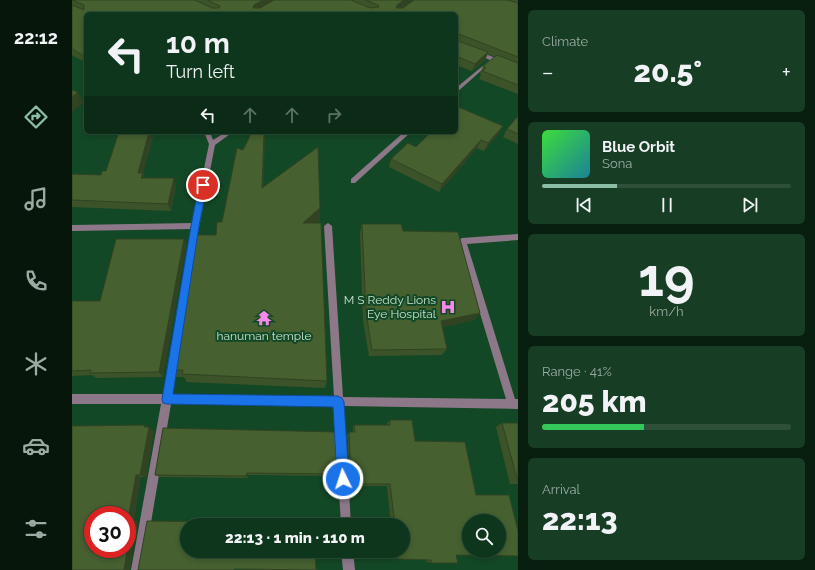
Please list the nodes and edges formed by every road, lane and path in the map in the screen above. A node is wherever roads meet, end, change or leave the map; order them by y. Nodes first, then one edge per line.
1 (471, 51) edge
2 (492, 59) junction
3 (518, 69) edge
4 (458, 89) edge
5 (208, 134) edge
6 (227, 134) edge
7 (406, 134) edge
8 (212, 144) junction
9 (353, 181) dead end
10 (195, 226) junction
11 (328, 226) dead end
12 (72, 228) edge
13 (518, 237) edge
14 (187, 273) edge
15 (174, 352) edge
16 (167, 399) junction
17 (72, 400) edge
18 (338, 402) junction
19 (515, 404) edge
20 (346, 518) edge
21 (348, 558) edge
22 (137, 570) edge
23 (349, 570) edge

1 - 2 street
2 - 3 street
2 - 4 street
5 - 8 street
6 - 8 street
7 - 9 street
8 - 10 street
10 - 12 street
10 - 14 street
11 - 18 street
13 - 19 street
15 - 16 street
16 - 17 street
16 - 18 street
16 - 22 street
18 - 19 street
18 - 20 street
21 - 23 street

